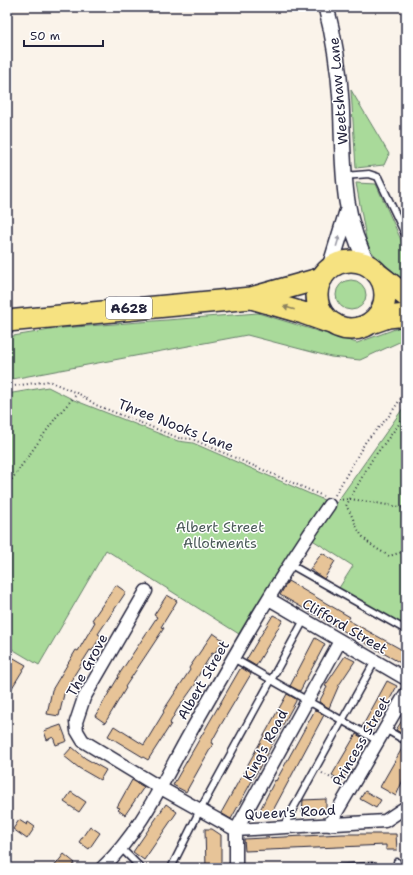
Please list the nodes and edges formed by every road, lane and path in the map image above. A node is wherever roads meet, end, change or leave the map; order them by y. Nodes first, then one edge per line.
1 (326, 7) edge
2 (344, 176) junction
3 (347, 212) junction
4 (406, 236) edge
5 (374, 271) junction
6 (326, 274) junction
7 (406, 296) edge
8 (250, 298) junction
9 (406, 315) edge
10 (7, 321) edge
11 (371, 323) junction
12 (338, 326) junction
13 (7, 387) edge
14 (406, 391) edge
15 (77, 394) junction
16 (406, 415) edge
17 (7, 486) edge
18 (351, 499) junction
19 (331, 503) junction
20 (406, 508) edge
21 (406, 551) edge
22 (291, 564) junction
23 (146, 591) dead end
24 (269, 599) junction
25 (304, 620) junction
26 (406, 630) edge
27 (340, 641) junction
28 (233, 658) junction
29 (375, 661) junction
30 (406, 679) edge
31 (272, 681) junction
32 (406, 692) edge
33 (306, 700) junction
34 (342, 721) junction
35 (385, 729) junction
36 (378, 741) junction
37 (406, 741) edge
38 (315, 769) junction
39 (159, 788) junction
40 (350, 789) junction
41 (406, 807) edge
42 (200, 810) junction
43 (329, 825) junction
44 (283, 827) junction
45 (236, 830) junction
46 (121, 848) junction
47 (372, 866) dead end
48 (102, 868) edge
49 (142, 868) edge
50 (171, 868) edge
51 (236, 868) edge
52 (338, 868) edge

1 - 2 street, Weetshaw Lane
2 - 3 street, Weetshaw Lane
2 - 4 lane
3 - 5 street, Weetshaw Lane
6 -> 3 street, Weetshaw Lane
5 - 6 highway, A628
5 - 7 highway, A628
5 - 11 highway
6 - 8 highway, A628
6 - 12 highway
8 - 10 highway, A628
12 -> 8 highway, A628
9 - 11 highway, A628
11 - 12 highway, A628
13 - 15 path, Three Nooks Lane
14 - 19 path
15 - 17 path
15 - 19 path, Three Nooks Lane
16 - 18 path
18 - 19 path
18 - 20 path
18 - 21 path
19 - 22 street, Albert Street
22 - 24 street, Albert Street
22 - 26 lane
23 - 39 street, The Grove
24 - 25 street, Clifford Street
24 - 28 street, Albert Street
25 - 27 street, Clifford Street
25 - 31 lane
27 - 29 street, Clifford Street
27 - 33 street, King's Road
28 - 31 lane
28 - 39 street, Albert Street
29 - 30 street, Clifford Street
29 - 34 lane
31 - 33 lane
31 - 42 lane
32 - 35 street, Princess Street
33 - 34 lane
33 - 45 street, King's Road
34 - 36 lane
34 - 38 lane
35 - 36 street, Princess Street
35 - 37 lane
36 - 40 street, Princess Street
38 - 40 path
38 - 44 lane
39 - 42 street, Queen's Road
39 - 46 street, Albert Street
40 - 43 street, Princess Street
41 - 43 street, Queen's Road
42 - 45 street, Queen's Road
42 - 50 lane
43 - 44 street, Queen's Road
44 - 45 street, Queen's Road
45 - 51 street, King's Road
46 - 48 street, Albert Street
46 - 49 lane
47 - 52 lane

